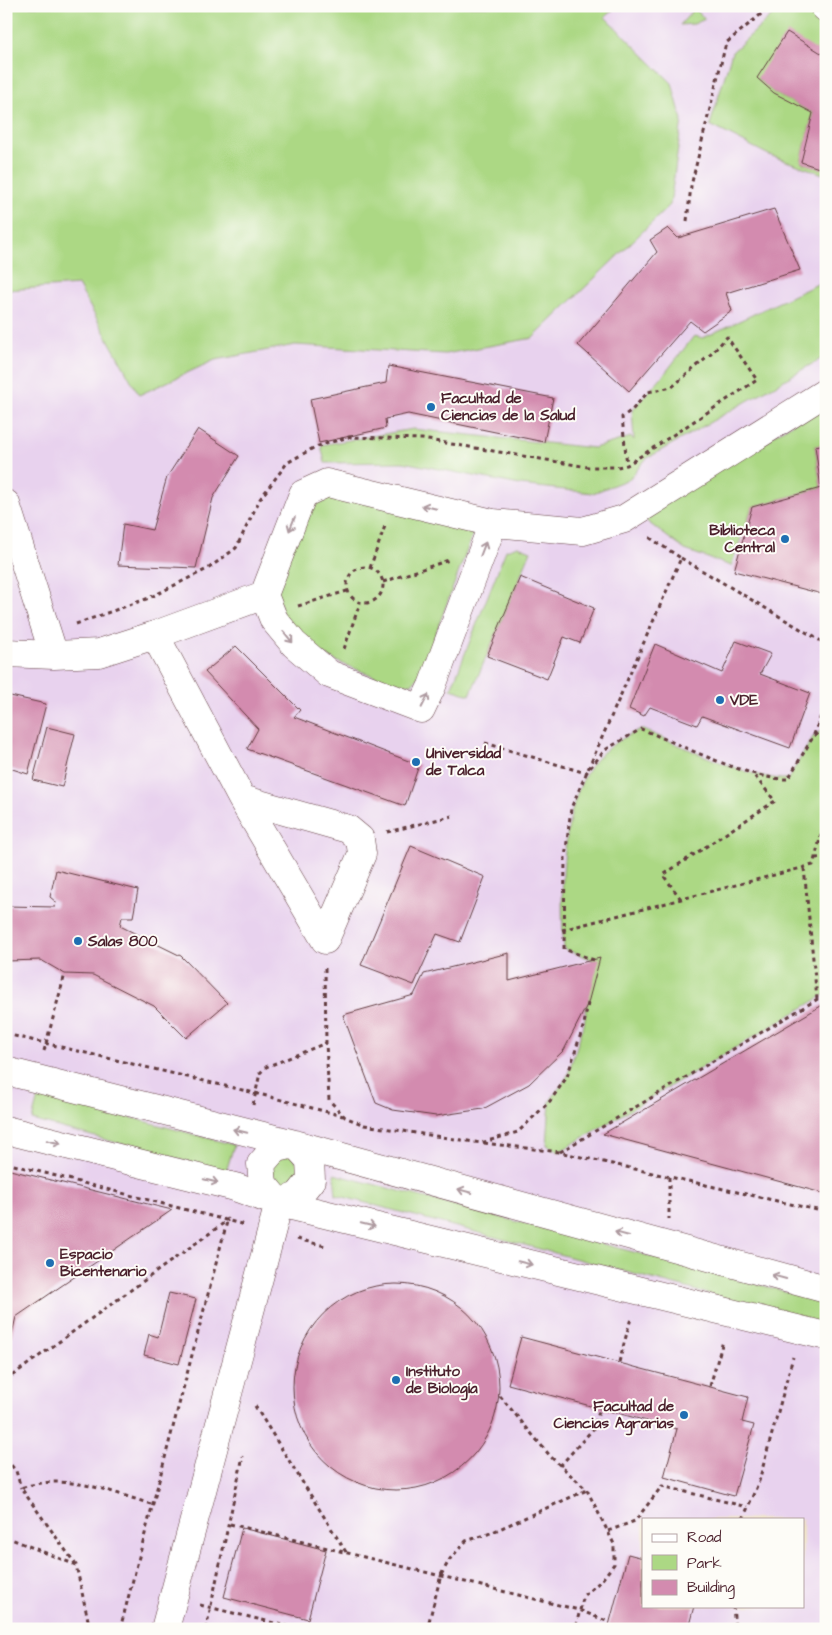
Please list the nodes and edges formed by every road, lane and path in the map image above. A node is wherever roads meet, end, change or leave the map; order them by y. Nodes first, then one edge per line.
1 (771, 6) edge
2 (687, 221) dead end
3 (826, 392) edge
4 (627, 465) joint
5 (6, 504) edge
6 (624, 519) junction
7 (386, 522) dead end
8 (493, 523) junction
9 (680, 558) junction
10 (451, 560) dead end
11 (370, 568) junction
12 (383, 582) junction
13 (348, 590) junction
14 (264, 595) junction
15 (360, 603) junction
16 (292, 608) dead end
17 (155, 636) junction
18 (826, 644) edge
19 (6, 653) edge
20 (54, 655) junction
21 (341, 657) dead end
22 (826, 702) edge
23 (826, 727) edge
24 (812, 737) junction
25 (485, 742) dead end
26 (586, 772) junction
27 (752, 773) junction
28 (242, 799) junction
29 (452, 816) dead end
30 (826, 816) edge
31 (360, 839) junction
32 (815, 858) junction
33 (826, 858) edge
34 (804, 868) junction
35 (681, 900) junction
36 (562, 930) junction
37 (325, 940) junction
38 (594, 960) dead end
39 (826, 994) edge
40 (817, 999) junction
41 (588, 1003) dead end
42 (6, 1034) edge
43 (6, 1071) edge
44 (345, 1117) junction
45 (6, 1130) edge
46 (481, 1143) junction
47 (295, 1144) junction
48 (559, 1152) junction
49 (6, 1163) edge
50 (669, 1177) junction
51 (279, 1203) junction
52 (826, 1212) edge
53 (228, 1220) junction
54 (669, 1247) junction
55 (826, 1289) edge
56 (631, 1318) dead end
57 (826, 1336) edge
58 (724, 1340) dead end
59 (793, 1357) dead end
60 (619, 1362) dead end
61 (6, 1380) edge
62 (710, 1386) dead end
63 (500, 1396) dead end
64 (253, 1403) dead end
65 (600, 1409) dead end
66 (6, 1459) edge
67 (560, 1466) junction
68 (21, 1488) junction
69 (587, 1490) junction
70 (154, 1505) junction
71 (747, 1507) junction
72 (743, 1518) edge
73 (230, 1524) dead end
74 (608, 1531) junction
75 (6, 1537) edge
76 (346, 1552) junction
77 (76, 1565) junction
78 (441, 1575) junction
79 (175, 1598) junction
80 (732, 1608) edge
81 (580, 1610) junction
82 (609, 1622) dead end
83 (90, 1629) edge
84 (120, 1629) edge
85 (166, 1629) edge
86 (299, 1629) edge
87 (427, 1629) edge
88 (575, 1629) edge
89 (735, 1629) edge

1 - 2 path
3 - 6 lane
4 - 4 path
5 - 20 lane
6 - 8 lane
6 - 9 path
7 - 11 path
8 -> 14 lane
14 -> 8 lane
9 - 18 path
9 - 26 path
10 - 12 path
11 - 12 path
11 - 13 path
12 - 15 path
13 - 15 path
13 - 16 path
14 - 17 lane
15 - 21 path
17 - 20 lane
17 - 28 lane
19 - 20 lane
22 - 24 path
23 - 24 path
24 - 27 path
25 - 26 path
26 - 27 path
26 - 36 path
27 - 35 path
28 - 31 lane
28 - 37 lane
29 - 31 path
30 - 32 path
31 - 37 lane
32 - 33 path
32 - 34 path
34 - 35 path
34 - 40 path
35 - 36 path
36 - 38 path
37 - 44 path
39 - 40 path
40 - 48 path
41 - 46 path
42 - 44 path
47 -> 43 lane
44 - 46 path
45 -> 51 lane
46 - 48 path
47 - 51 lane
47 - 51 lane
54 -> 47 lane
48 - 50 path
49 - 53 path
50 - 52 path
50 - 54 path
51 -> 57 lane
51 - 79 lane
53 - 61 path
53 - 70 path
55 -> 54 lane
56 - 60 path
58 - 62 path
59 - 71 path
63 - 67 path
64 - 76 path
65 - 67 path
66 - 68 path
67 - 69 path
68 - 70 path
68 - 77 path
69 - 74 path
69 - 78 path
70 - 84 path
71 - 72 path
71 - 74 path
73 - 76 path
74 - 81 path
75 - 77 path
76 - 78 path
77 - 83 path
78 - 81 path
78 - 87 path
79 - 85 lane
79 - 86 path
80 - 89 path
81 - 82 path
81 - 88 path

